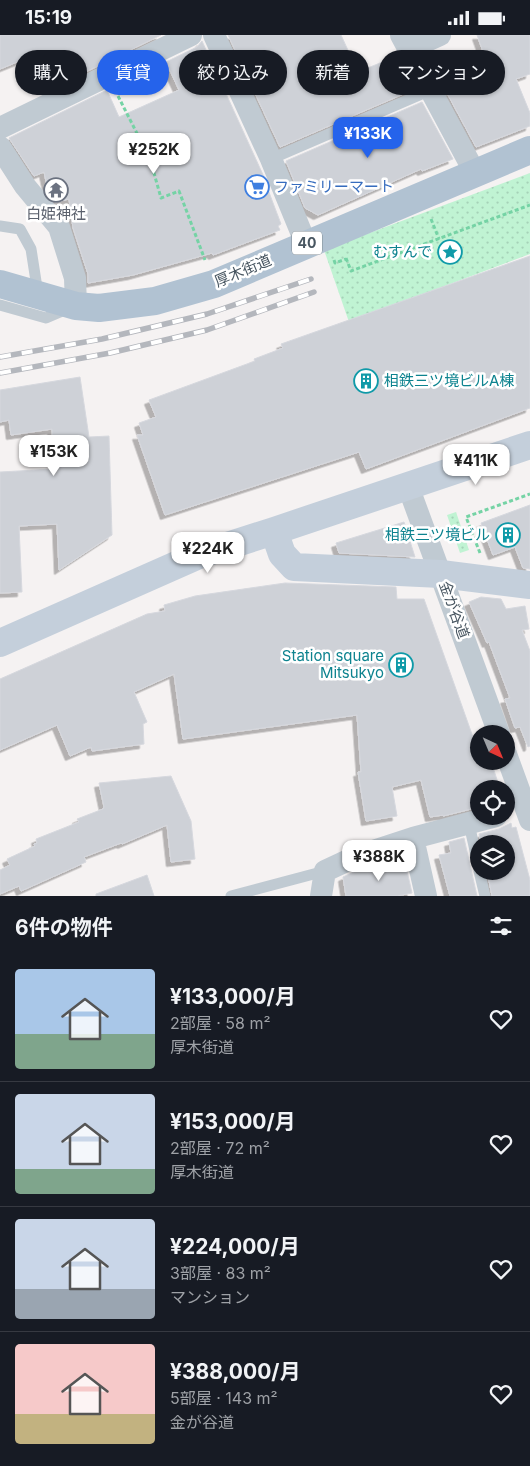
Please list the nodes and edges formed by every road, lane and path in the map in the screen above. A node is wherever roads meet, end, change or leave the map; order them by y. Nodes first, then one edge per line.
1 (191, 35) edge
2 (214, 35) edge
3 (440, 35) edge
4 (405, 42) edge
5 (161, 50) edge
6 (97, 81) edge
7 (118, 95) edge
8 (419, 95) edge
9 (434, 95) edge
10 (0, 128) edge
11 (0, 147) edge
12 (530, 150) edge
13 (271, 159) junction
14 (474, 173) junction
15 (530, 205) edge
16 (430, 216) dead end
17 (0, 226) edge
18 (439, 239) junction
19 (306, 244) junction
20 (343, 250) dead end
21 (0, 284) edge
22 (214, 284) junction
23 (38, 295) junction
24 (0, 305) edge
25 (76, 306) junction
26 (530, 445) edge
27 (408, 486) junction
28 (530, 493) edge
29 (274, 531) junction
30 (480, 554) dead end
31 (441, 575) junction
32 (530, 585) edge
33 (0, 643) edge
34 (496, 725) edge
35 (510, 770) edge
36 (521, 813) edge
37 (469, 824) joint
38 (471, 835) edge
39 (413, 838) junction
40 (325, 871) junction
41 (481, 880) edge
42 (232, 896) edge
43 (321, 896) edge
44 (426, 896) edge
45 (485, 896) edge

1 - 5 street
2 - 13 street
3 - 4 street
6 - 10 street
7 - 22 path
8 - 13 lane
9 - 14 street
11 - 25 street
12 - 14 main road, 厚木街道 / 40
13 - 19 street
14 - 19 main road, 厚木街道 / 40
15 - 18 path
16 - 18 path
17 - 23 lane
18 - 20 path
19 - 22 main road, 厚木街道 / 40
21 - 23 main road, 厚木街道 / 40
22 - 25 main road, 厚木街道 / 40
23 - 25 main road, 厚木街道 / 40
24 - 25 lane
26 - 27 street
27 - 29 street
27 - 31 street, 金が谷道
28 - 30 path
29 - 31 street
29 - 33 street
31 - 32 street
31 - 34 street, 金が谷道
35 - 36 street
37 - 38 lane
37 - 39 street
39 - 40 street
39 - 44 street
40 - 42 lane
40 - 43 street
41 - 45 lane

